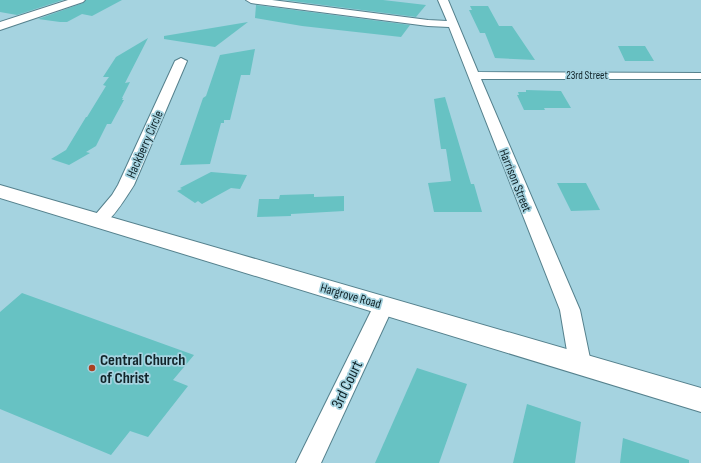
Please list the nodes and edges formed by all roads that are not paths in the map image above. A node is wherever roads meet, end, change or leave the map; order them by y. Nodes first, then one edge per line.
1 (79, 0) edge
2 (251, 0) edge
3 (442, 0) edge
4 (453, 24) junction
5 (0, 26) edge
6 (181, 61) dead end
7 (473, 75) junction
8 (701, 76) edge
9 (0, 191) edge
10 (98, 221) junction
11 (384, 305) junction
12 (580, 363) junction
13 (701, 400) edge
14 (308, 463) edge

1 - 5 street
2 - 4 street
3 - 4 street, Harrison Street
4 - 7 street, Harrison Street
6 - 10 street, Hackberry Circle
7 - 8 street, 23rd Street
7 - 12 street, Harrison Street
9 - 10 main road, Hargrove Road
10 - 11 main road, Hargrove Road
11 - 12 main road, Hargrove Road
11 - 14 street, 3rd Court
12 - 13 main road, Hargrove Road

